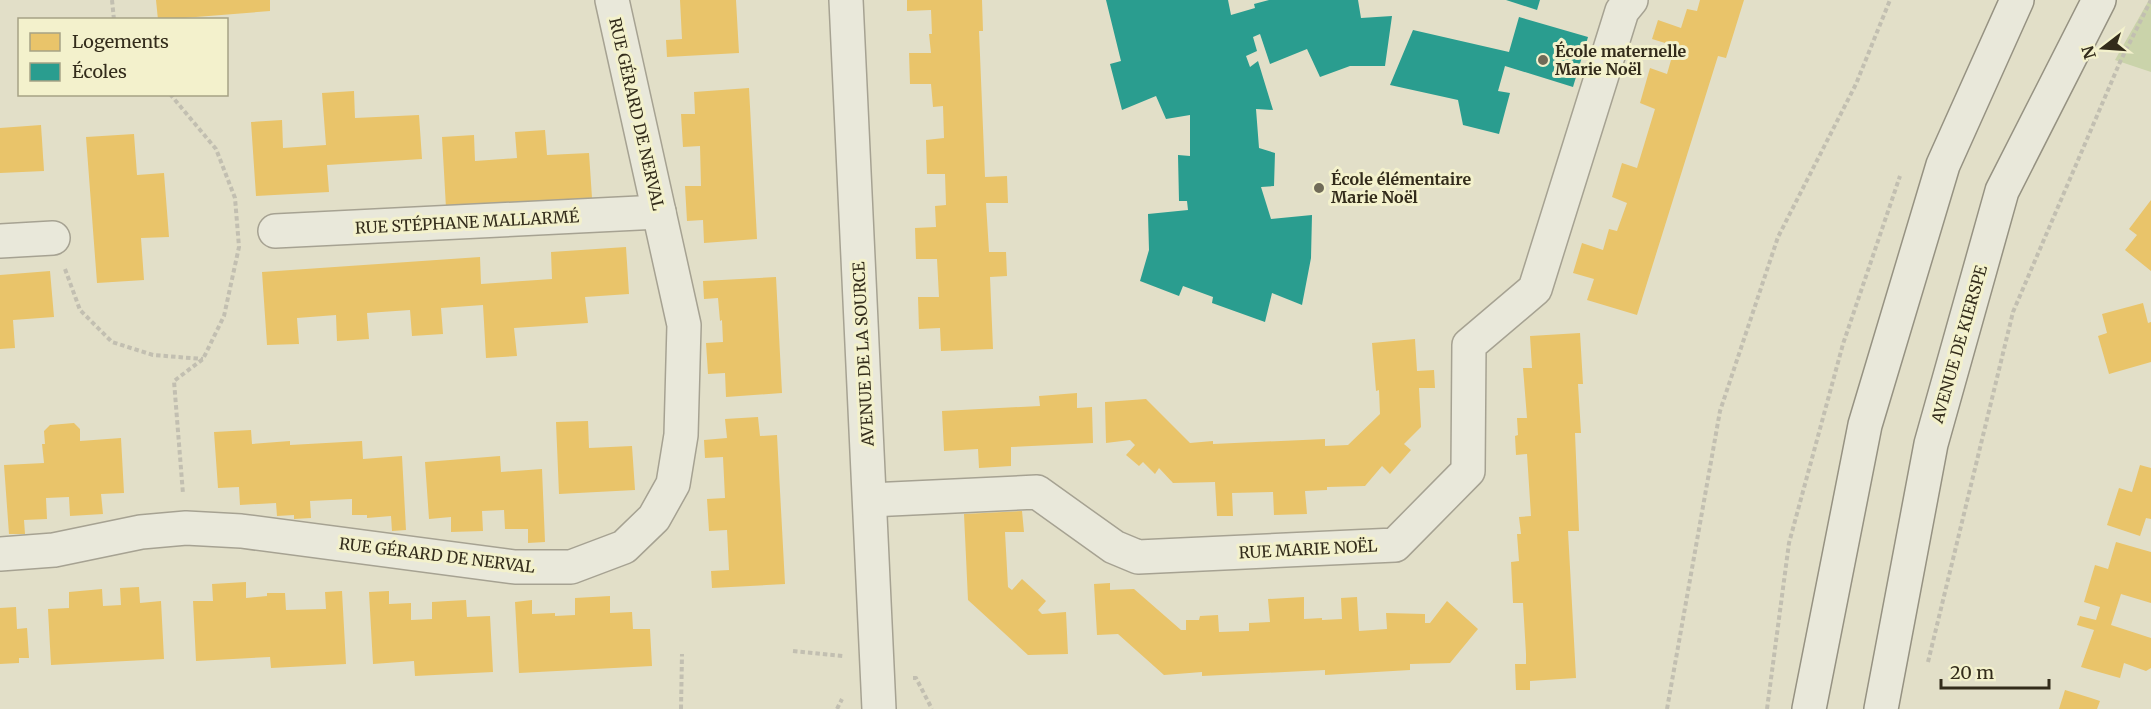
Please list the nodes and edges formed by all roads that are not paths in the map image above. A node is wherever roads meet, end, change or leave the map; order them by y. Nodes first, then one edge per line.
1 (612, 0) edge
2 (846, 0) edge
3 (1630, 0) edge
4 (2017, 0) edge
5 (2098, 0) edge
6 (659, 212) junction
7 (275, 231) dead end
8 (53, 238) road end
9 (0, 241) edge
10 (870, 500) junction
11 (0, 554) edge
12 (879, 709) edge
13 (1809, 709) edge
14 (1881, 709) edge

1 - 6 street, RUE GÉRARD DE NERVAL
2 - 10 street, AVENUE DE LA SOURCE
3 - 10 street, RUE MARIE NOËL
4 - 13 street
5 - 14 street, AVENUE DE KIERSPE
6 - 7 street, RUE STÉPHANE MALLARMÉ
6 - 11 street, RUE GÉRARD DE NERVAL
8 - 9 street
10 - 12 street, AVENUE DE LA SOURCE

